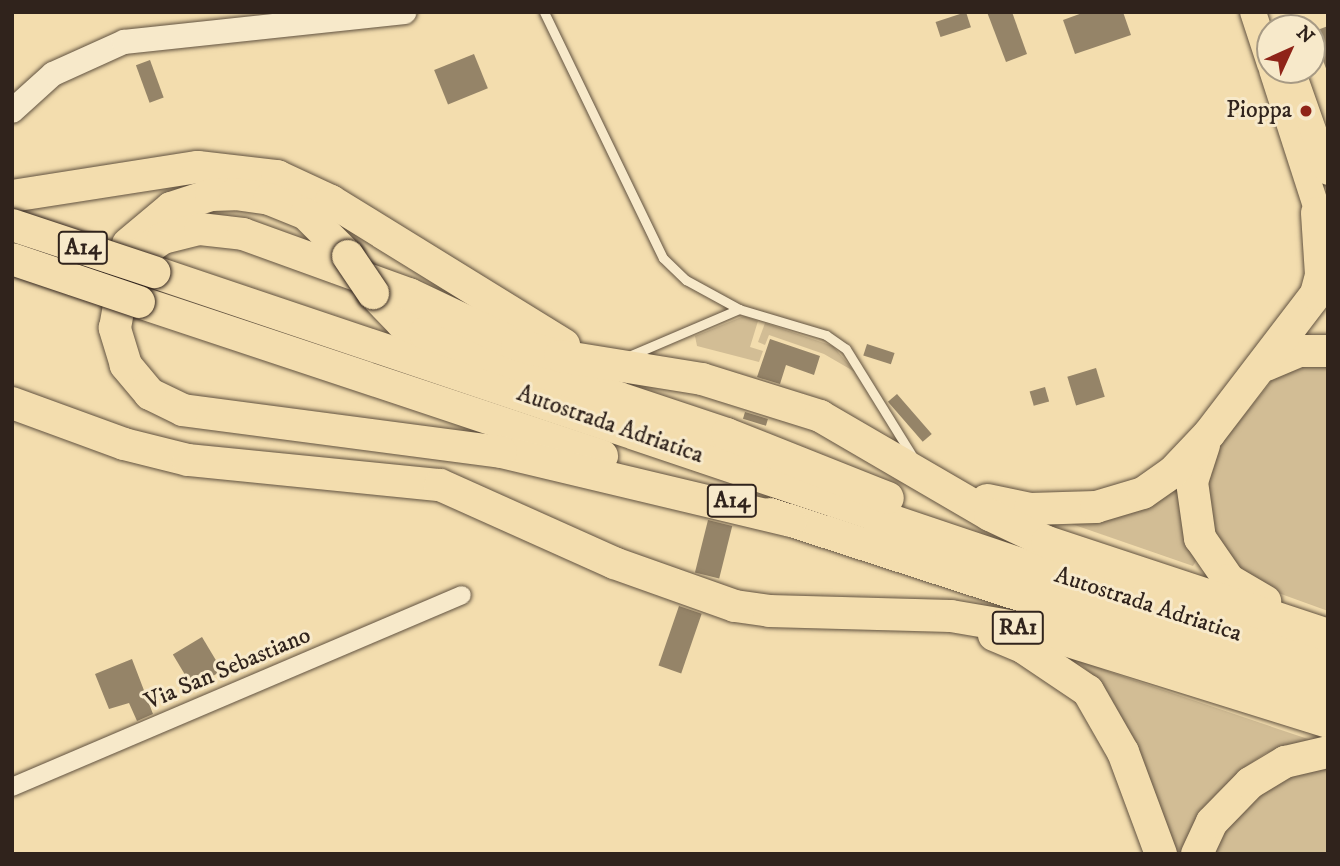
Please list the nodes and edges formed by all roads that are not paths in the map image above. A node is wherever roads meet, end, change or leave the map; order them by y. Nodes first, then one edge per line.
1 (404, 12) edge
2 (544, 12) edge
3 (1276, 84) edge
4 (1297, 84) edge
5 (12, 111) edge
6 (1328, 172) edge
7 (18, 196) edge
8 (1317, 213) junction
9 (12, 225) edge
10 (1328, 243) edge
11 (12, 260) edge
12 (739, 309) junction
13 (1328, 351) edge
14 (610, 365) junction
15 (1264, 365) junction
16 (12, 403) edge
17 (1209, 434) junction
18 (440, 485) junction
19 (937, 485) junction
20 (791, 521) junction
21 (1071, 581) junction
22 (462, 595) dead end
23 (951, 616) junction
24 (1328, 626) edge
25 (1328, 635) edge
26 (1328, 663) edge
27 (1328, 695) edge
28 (1328, 722) edge
29 (1328, 752) edge
30 (12, 787) edge
31 (1161, 854) edge
32 (1198, 854) edge

1 - 5 main road
2 - 12 lane
3 - 8 main road
4 - 6 main road
7 - 14 highway
8 - 10 main road
8 - 15 highway
9 - 21 highway, Autostrada Adriatica / A14, bridge
11 - 20 highway, Autostrada Adriatica / A14, bridge
12 - 14 lane
12 - 19 lane
13 - 15 highway
14 - 19 highway
14 - 20 highway
15 - 17 highway
16 - 18 highway
17 - 19 highway
17 - 24 highway
18 - 21 highway, bridge
18 - 23 highway, RA1
19 - 25 highway
20 - 27 highway, Autostrada Adriatica / A14
21 - 26 highway, Autostrada Adriatica / A14
22 - 30 street, Via San Sebastiano
23 - 28 highway, RA1
23 - 31 highway
29 - 32 highway

